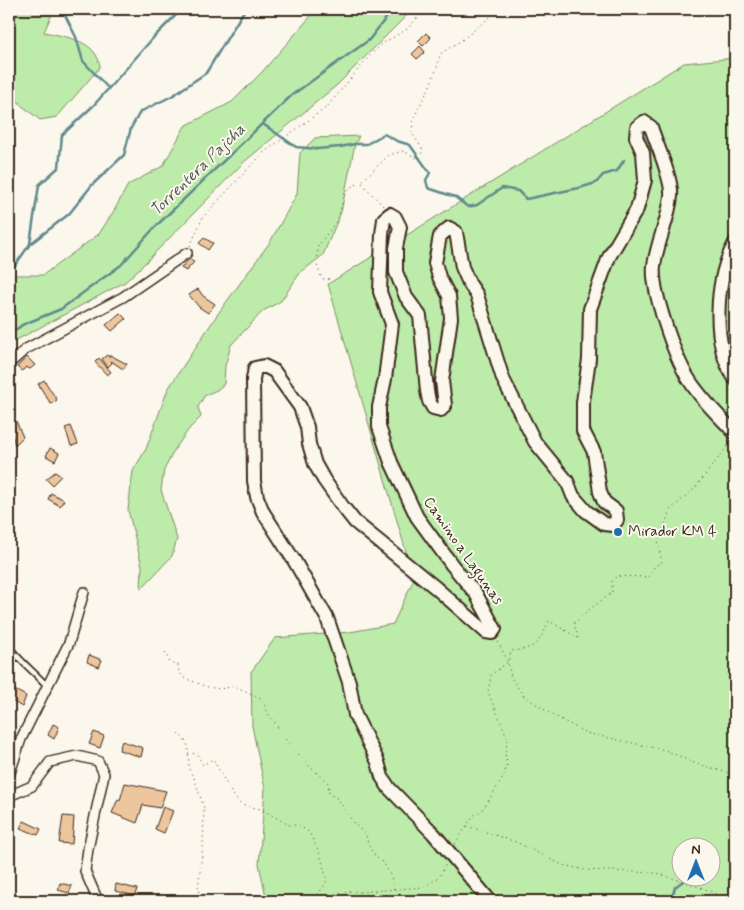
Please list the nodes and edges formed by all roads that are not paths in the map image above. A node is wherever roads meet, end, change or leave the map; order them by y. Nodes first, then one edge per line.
1 (735, 243) edge
2 (186, 253) road end
3 (9, 364) edge
4 (735, 379) edge
5 (735, 433) edge
6 (84, 592) dead end
7 (9, 646) edge
8 (47, 686) junction
9 (9, 776) edge
10 (9, 796) edge
11 (98, 901) edge
12 (490, 901) edge

1 - 4 street
2 - 3 street
5 - 12 street, Camino a Lagunas
6 - 8 street
7 - 8 lane
8 - 9 street
10 - 11 street

